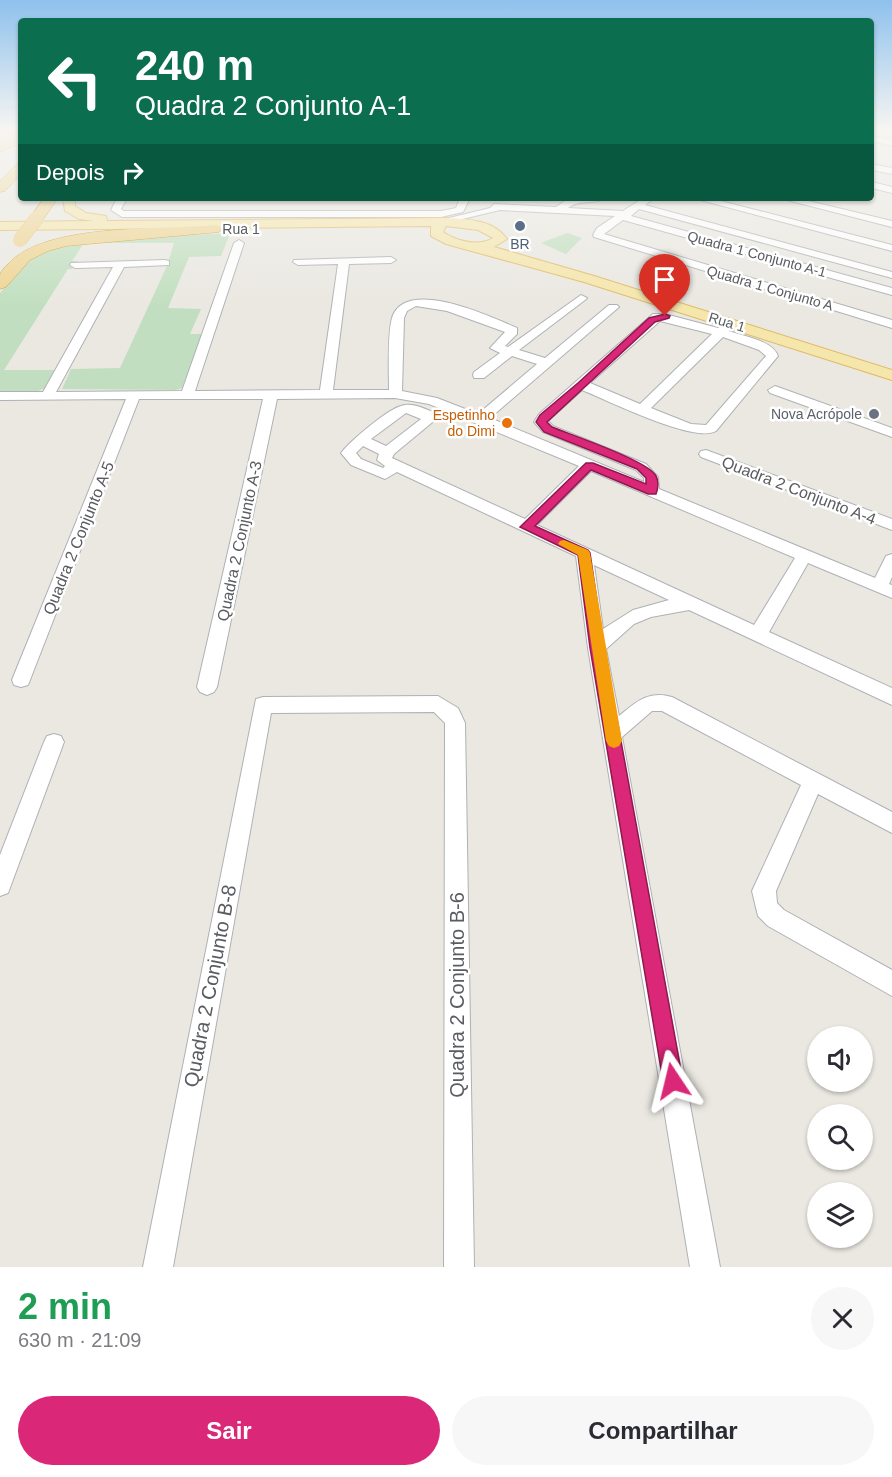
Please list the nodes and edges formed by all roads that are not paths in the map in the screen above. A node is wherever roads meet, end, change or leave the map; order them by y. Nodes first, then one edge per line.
1 (49, 201) edge
2 (69, 201) edge
3 (120, 201) edge
4 (464, 201) edge
5 (573, 201) edge
6 (582, 201) edge
7 (645, 201) edge
8 (710, 201) edge
9 (796, 201) edge
10 (638, 206) junction
11 (494, 208) edge
12 (558, 210) junction
13 (586, 212) junction
14 (625, 216) junction
15 (443, 222) junction
16 (892, 224) edge
17 (0, 226) edge
18 (213, 227) junction
19 (0, 234) edge
20 (499, 236) junction
21 (442, 237) junction
22 (239, 243) dead end
23 (475, 246) junction
24 (892, 248) edge
25 (391, 260) dead end
26 (344, 261) junction
27 (298, 262) dead end
28 (165, 263) dead end
29 (120, 264) junction
30 (75, 265) dead end
31 (0, 268) edge
32 (561, 270) junction
33 (892, 275) edge
34 (0, 284) edge
35 (892, 292) edge
36 (581, 298) dead end
37 (612, 307) dead end
38 (732, 323) junction
39 (892, 324) edge
40 (718, 333) junction
41 (510, 351) junction
42 (547, 363) junction
43 (479, 375) dead end
44 (892, 375) edge
45 (582, 386) junction
46 (775, 390) dead end
47 (326, 394) junction
48 (395, 394) junction
49 (134, 395) junction
50 (188, 395) junction
51 (271, 395) junction
52 (47, 396) junction
53 (2, 399) edge
54 (642, 410) junction
55 (480, 419) junction
56 (892, 433) edge
57 (361, 440) junction
58 (706, 454) dead end
59 (391, 459) junction
60 (590, 465) junction
61 (652, 491) junction
62 (892, 525) edge
63 (526, 527) junction
64 (584, 553) junction
65 (805, 555) junction
66 (892, 560) edge
67 (885, 589) edge
68 (692, 603) junction
69 (758, 633) junction
70 (597, 648) junction
71 (21, 680) dead end
72 (207, 687) dead end
73 (892, 697) edge
74 (263, 705) joint
75 (613, 733) junction
76 (54, 742) dead end
77 (813, 781) junction
78 (892, 823) edge
79 (0, 885) edge
80 (892, 984) edge
81 (158, 1267) edge
82 (459, 1267) edge
83 (705, 1267) edge

1 - 31 highway, bridge
2 - 18 main road
3 - 4 street
5 - 12 street
6 - 13 street
7 - 10 street
8 - 24 street
9 - 16 street
10 - 14 street
10 - 33 street, Quadra 1 Conjunto A-1
11 - 12 street, Quadra 1 Conjunto A-1
11 - 15 street, Quadra 1 Conjunto A-1
11 - 20 street
12 - 13 street, Quadra 1 Conjunto A-1
13 - 14 street, Quadra 1 Conjunto A-1
14 - 35 street, Quadra 1 Conjunto A-1
14 - 39 street, Quadra 1 Conjunto A
15 - 18 main road, Rua 1
15 - 20 main road, Rua 1
15 - 21 main road
17 - 18 main road
18 - 19 main road, Rua 1
18 - 21 main road, Rua 1
18 - 34 highway
20 - 23 main road
20 - 32 main road, Rua 1
21 - 23 main road, Rua 1
22 - 50 street
23 - 32 main road, Rua 1
25 - 26 street
26 - 27 street
26 - 47 street
28 - 29 street
29 - 30 street
29 - 52 street
32 - 38 main road, Rua 1
36 - 41 street
37 - 42 street
38 - 40 street
38 - 44 main road, Rua 1
40 - 45 street
40 - 54 street
40 - 54 street
41 - 42 street
41 - 43 street
41 - 48 street
42 - 55 street
45 - 54 street
45 - 61 street
46 - 56 street
47 - 48 street
47 - 51 street
48 - 55 street
49 - 50 street
49 - 52 street
49 - 71 street, Quadra 2 Conjunto A-5
50 - 51 street
51 - 72 street, Quadra 2 Conjunto A-3
52 - 53 street
55 - 60 street
57 - 59 street
57 - 59 street
57 - 59 street
58 - 62 street, Quadra 2 Conjunto A-4
59 - 63 street
60 - 61 street
60 - 63 street
61 - 65 street
63 - 64 street
64 - 68 street
64 - 70 street
65 - 67 street
65 - 69 street
66 - 67 street
68 - 69 street
68 - 70 street
69 - 73 street
70 - 75 street
74 - 81 street, Quadra 2 Conjunto B-8
74 - 82 street, Quadra 2 Conjunto B-6
75 - 77 street
75 - 83 street
76 - 79 street
77 - 78 street
77 - 80 street

